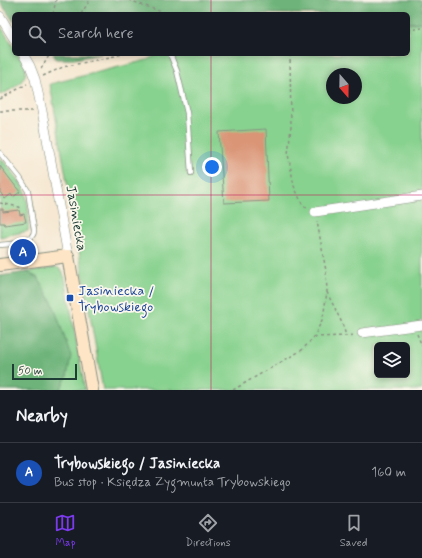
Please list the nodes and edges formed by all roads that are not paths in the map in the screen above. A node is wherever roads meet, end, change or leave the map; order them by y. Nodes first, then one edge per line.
1 (0, 16) edge
2 (12, 37) edge
3 (24, 56) edge
4 (171, 56) edge
5 (0, 153) edge
6 (190, 173) dead end
7 (422, 196) edge
8 (315, 212) road end
9 (0, 245) edge
10 (68, 256) junction
11 (0, 265) edge
12 (418, 326) edge
13 (362, 334) road end
14 (92, 390) edge

1 - 2 street
3 - 10 street, Jasiniecka
4 - 6 lane
5 - 9 lane
7 - 8 street
10 - 11 street
10 - 14 street, Jasiniecka
12 - 13 street

